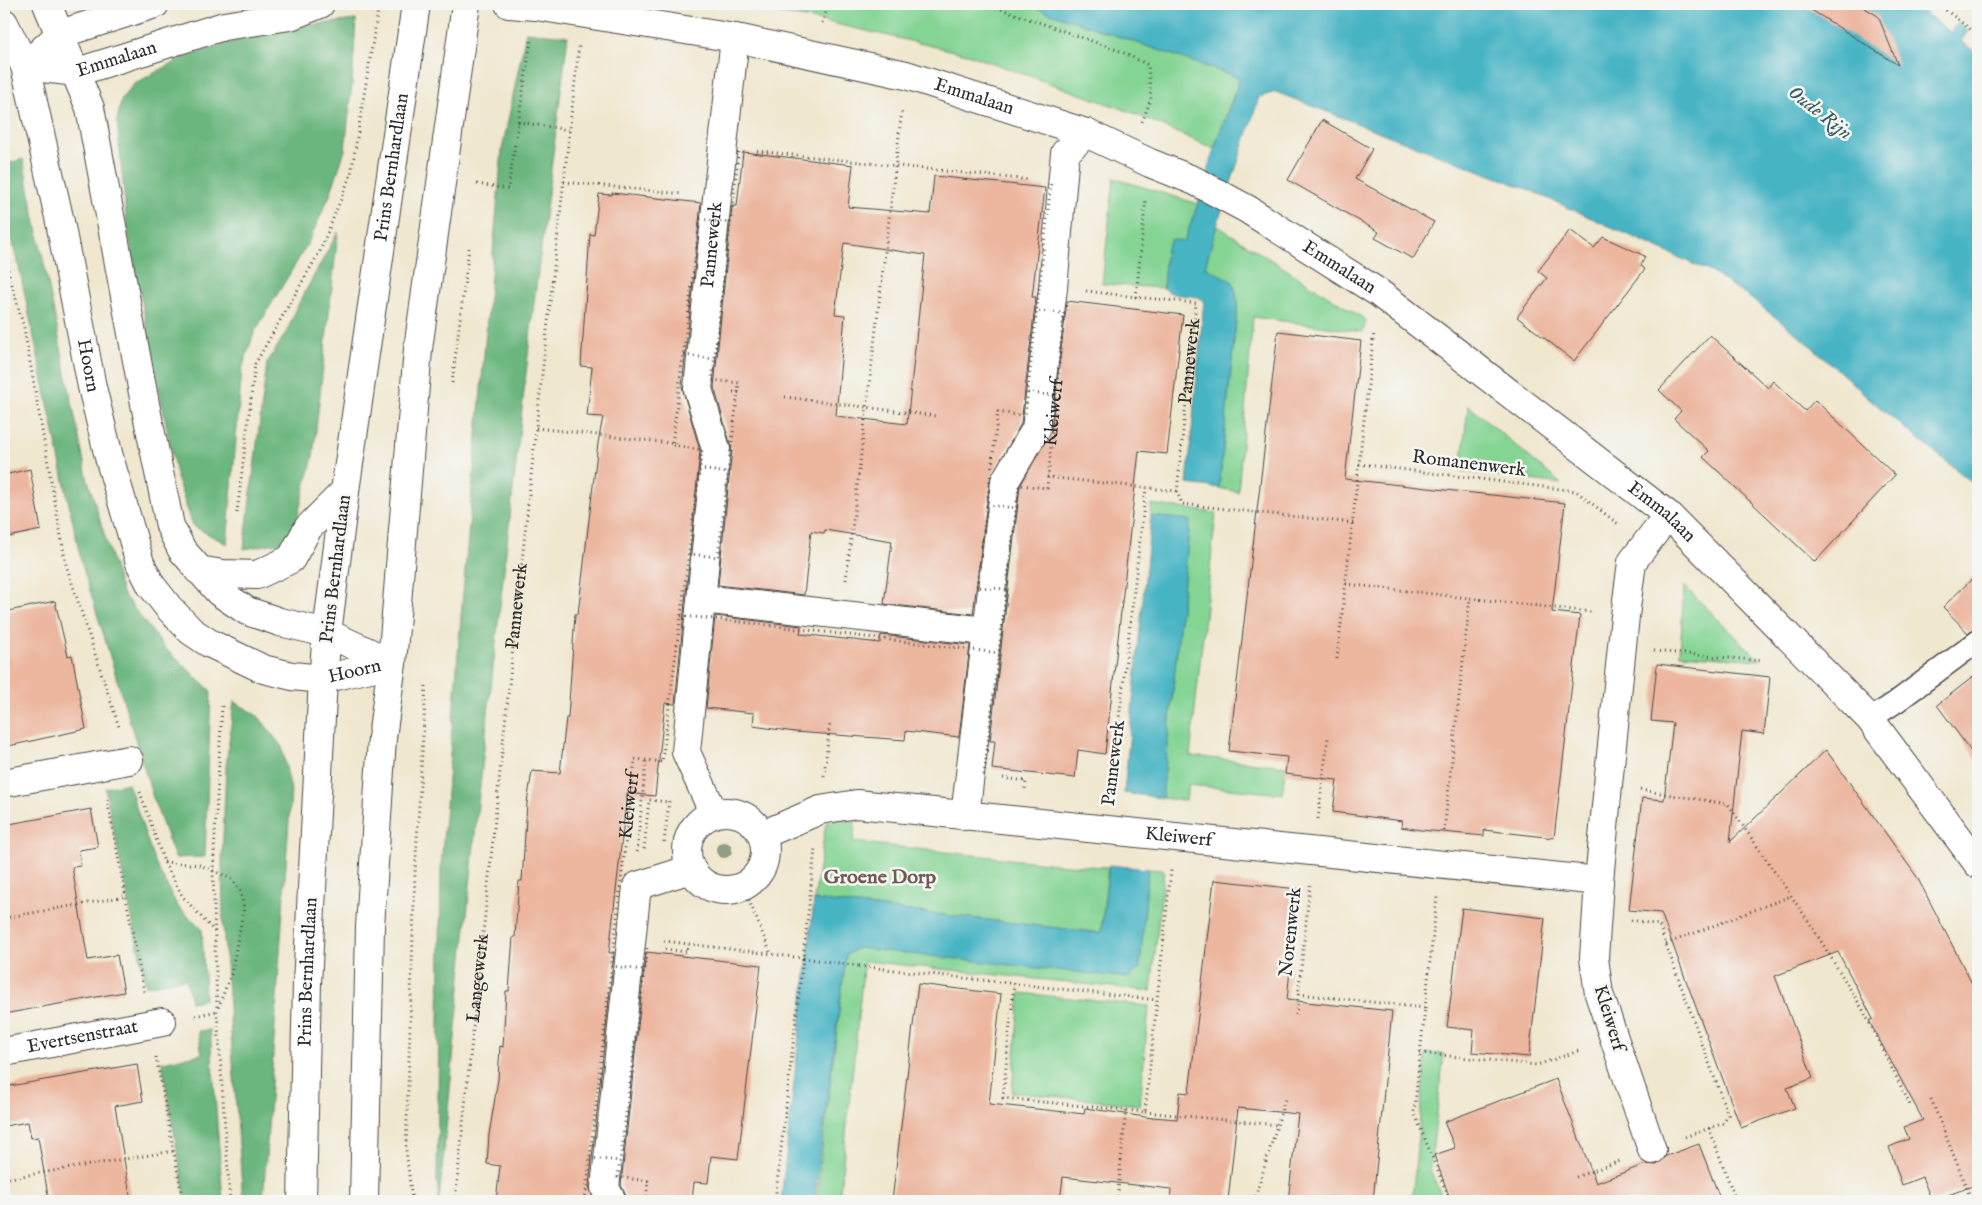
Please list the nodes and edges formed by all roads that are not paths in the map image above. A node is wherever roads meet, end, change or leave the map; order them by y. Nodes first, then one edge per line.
1 (47, 4) edge
2 (155, 4) edge
3 (320, 4) edge
4 (416, 4) edge
5 (466, 4) edge
6 (510, 4) edge
7 (4, 22) edge
8 (60, 34) junction
9 (735, 38) junction
10 (25, 66) junction
11 (76, 72) junction
12 (1086, 133) junction
13 (345, 491) junction
14 (1668, 515) junction
15 (198, 570) junction
16 (702, 599) junction
17 (328, 633) junction
18 (1978, 641) edge
19 (993, 642) junction
20 (392, 663) junction
21 (323, 679) junction
22 (1870, 719) junction
23 (129, 760) road end
24 (4, 783) edge
25 (714, 814) junction
26 (965, 816) junction
27 (762, 835) junction
28 (1978, 864) edge
29 (691, 869) junction
30 (1599, 881) junction
31 (156, 1023) road end
32 (4, 1052) edge
33 (1652, 1150) dead end
34 (302, 1201) edge
35 (364, 1201) edge
36 (612, 1201) edge

1 - 8 street, Hoorn
2 - 8 street, Emmalaan
3 - 11 street, Emmalaan
4 - 13 street, Prins Bernhardlaan
5 - 20 street
6 - 9 street, Emmalaan
7 - 10 street, Hoorn
8 - 10 street, Emmalaan
8 - 11 street, Hoorn
9 - 12 street, Emmalaan
9 - 16 street, Pannewerk
10 - 11 street, Emmalaan
10 - 21 street, Hoorn
11 - 15 street, Hoorn
12 - 14 street, Emmalaan
12 - 19 street
13 - 15 street
13 - 17 street, Prins Bernhardlaan
14 - 22 street, Emmalaan
14 - 30 street, Kleiwerf
15 - 17 street, Hoorn
16 - 19 street
16 - 25 street, Pannewerk
17 - 20 street, Hoorn
17 - 21 street, Prins Bernhardlaan
18 - 22 lane
19 - 26 street
20 - 21 street, Hoorn
20 - 35 street
21 - 34 street, Prins Bernhardlaan
22 - 28 street, Emmalaan
23 - 24 street
25 - 27 street
25 - 29 street
26 - 27 street, Kleiwerf
26 - 30 street, Kleiwerf
27 - 29 street
29 - 36 street
30 - 33 street, Kleiwerf
31 - 32 street, Evertsenstraat

